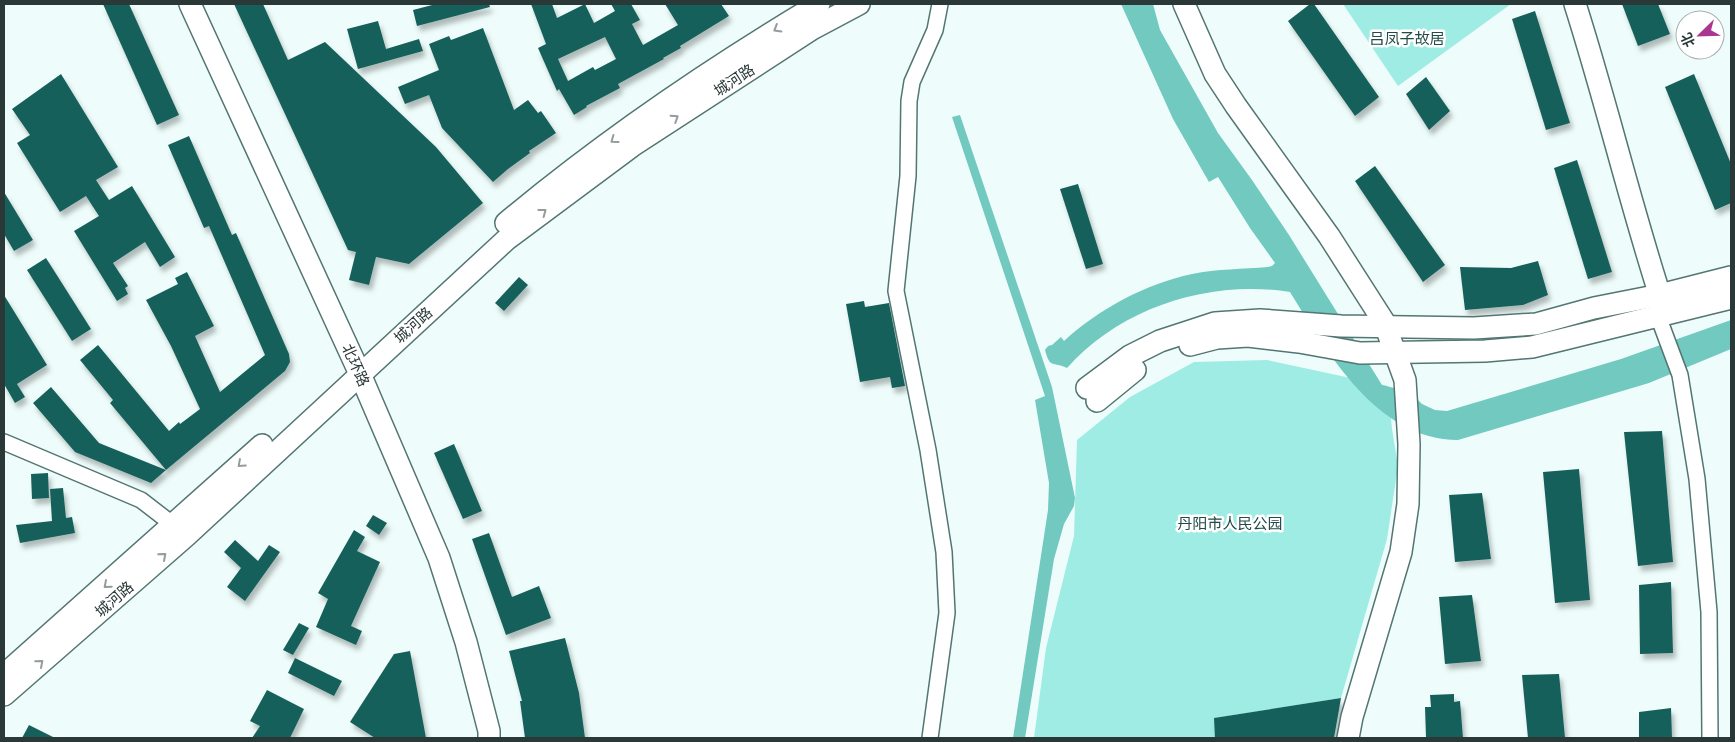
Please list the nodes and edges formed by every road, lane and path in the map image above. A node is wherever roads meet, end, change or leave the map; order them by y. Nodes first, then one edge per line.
1 (190, 4) edge
2 (859, 4) edge
3 (940, 4) edge
4 (1184, 4) edge
5 (1575, 4) edge
6 (808, 12) edge
7 (1731, 277) edge
8 (1731, 298) edge
9 (1662, 316) junction
10 (1386, 327) junction
11 (1395, 353) junction
12 (357, 368) junction
13 (4, 442) edge
14 (180, 530) junction
15 (4, 675) edge
16 (4, 695) edge
17 (489, 738) edge
18 (930, 738) edge
19 (1348, 738) edge
20 (1710, 738) edge

1 - 12 street, 北环路
2 - 6 street, 城河路
3 - 18 street
4 - 10 street
5 - 9 street
6 - 12 street, 城河路
7 - 9 street
8 - 9 street
9 - 10 street
9 - 11 street
9 - 20 street
10 - 11 street
10 - 11 street
11 - 19 street
12 - 14 street, 城河路
12 - 17 street, 北环路
13 - 14 street
14 -> 15 street, 城河路
16 -> 14 street, 城河路

